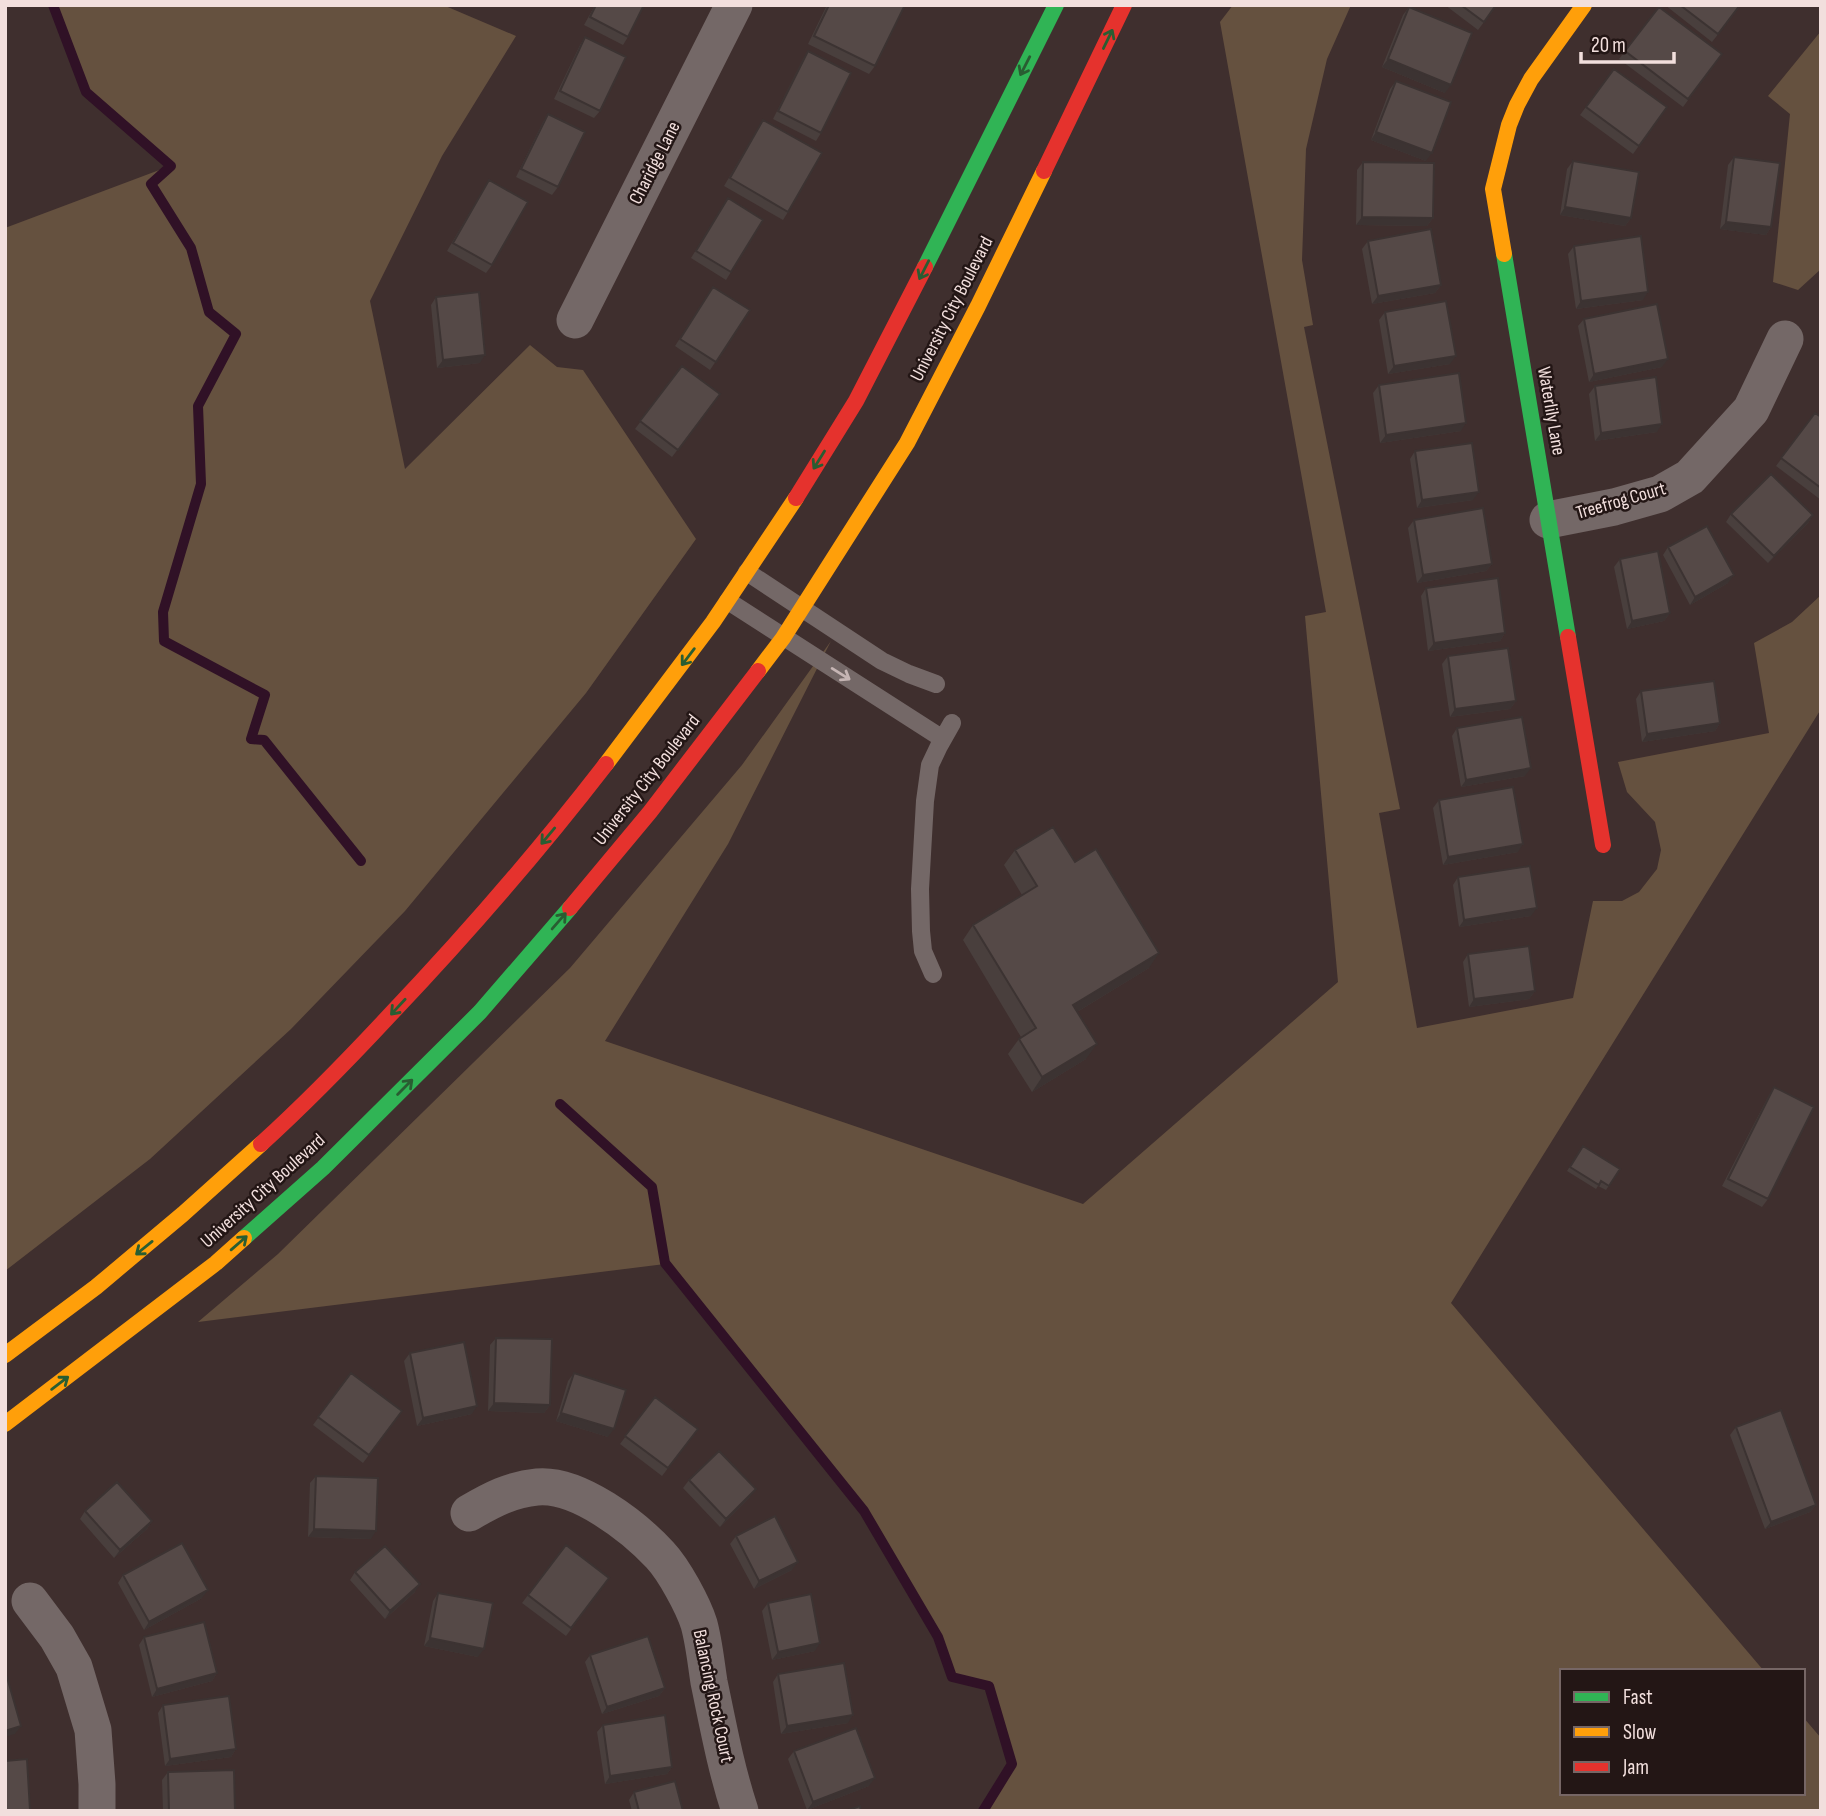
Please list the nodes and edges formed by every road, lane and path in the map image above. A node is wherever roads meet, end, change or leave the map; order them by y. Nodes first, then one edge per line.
1 (734, 5) edge
2 (1056, 5) edge
3 (1124, 5) edge
4 (1584, 5) edge
5 (575, 320) dead end
6 (1785, 339) dead end
7 (1548, 520) junction
8 (747, 572) junction
9 (728, 601) junction
10 (803, 608) junction
11 (783, 638) junction
12 (936, 684) dead end
13 (1603, 845) dead end
14 (933, 974) dead end
15 (5, 1355) edge
16 (5, 1424) edge
17 (469, 1513) dead end
18 (30, 1601) dead end
19 (97, 1811) edge
20 (740, 1811) edge

1 - 5 street, Charidge Lane
2 -> 8 main road, University City Boulevard
10 -> 3 main road, University City Boulevard
4 - 7 main road, Waterlily Lane
6 - 7 street, Treefrog Court
7 - 13 main road, Waterlily Lane
8 - 9 main road, University City Boulevard
8 - 10 lane
9 - 11 lane
9 -> 15 main road, University City Boulevard
10 - 11 main road, University City Boulevard
10 - 12 lane
11 -> 14 lane
16 -> 11 main road, University City Boulevard
17 - 20 street, Balancing Rock Court
18 - 19 street

